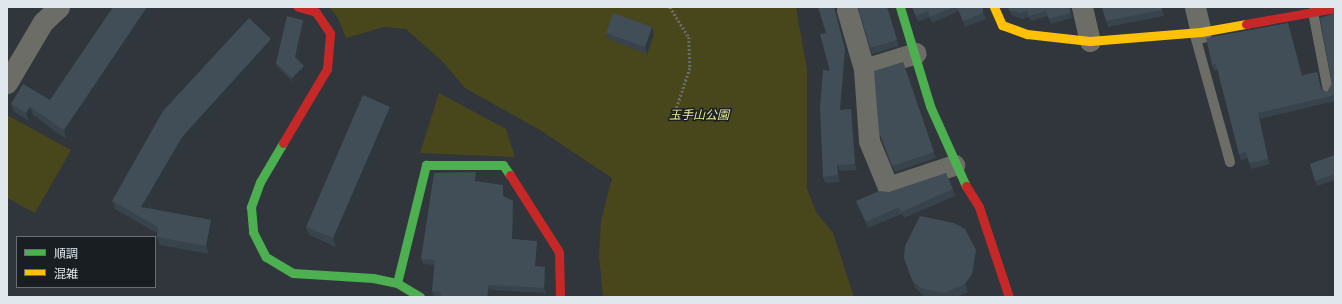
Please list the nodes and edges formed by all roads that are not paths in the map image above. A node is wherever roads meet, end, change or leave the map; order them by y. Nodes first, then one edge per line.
1 (59, 7) edge
2 (298, 7) edge
3 (900, 7) edge
4 (994, 7) edge
5 (1082, 7) edge
6 (1195, 7) edge
7 (1335, 8) edge
8 (847, 10) dead end
9 (1306, 11) edge
10 (1198, 32) junction
11 (1090, 41) junction
12 (916, 54) junction
13 (864, 69) junction
14 (7, 83) edge
15 (1328, 91) edge
16 (1230, 162) dead end
17 (954, 165) junction
18 (397, 283) junction
19 (420, 297) edge
20 (560, 297) edge
21 (1009, 297) edge

1 - 14 street
2 - 18 street
3 - 12 street
4 - 11 street
5 - 11 street
6 - 10 street
7 - 9 street
8 - 13 street
9 - 10 street
9 - 15 lane
10 - 11 street
10 - 16 lane
12 - 13 street
12 - 17 street
13 - 17 street
17 - 21 street
18 - 19 street
18 - 20 street

